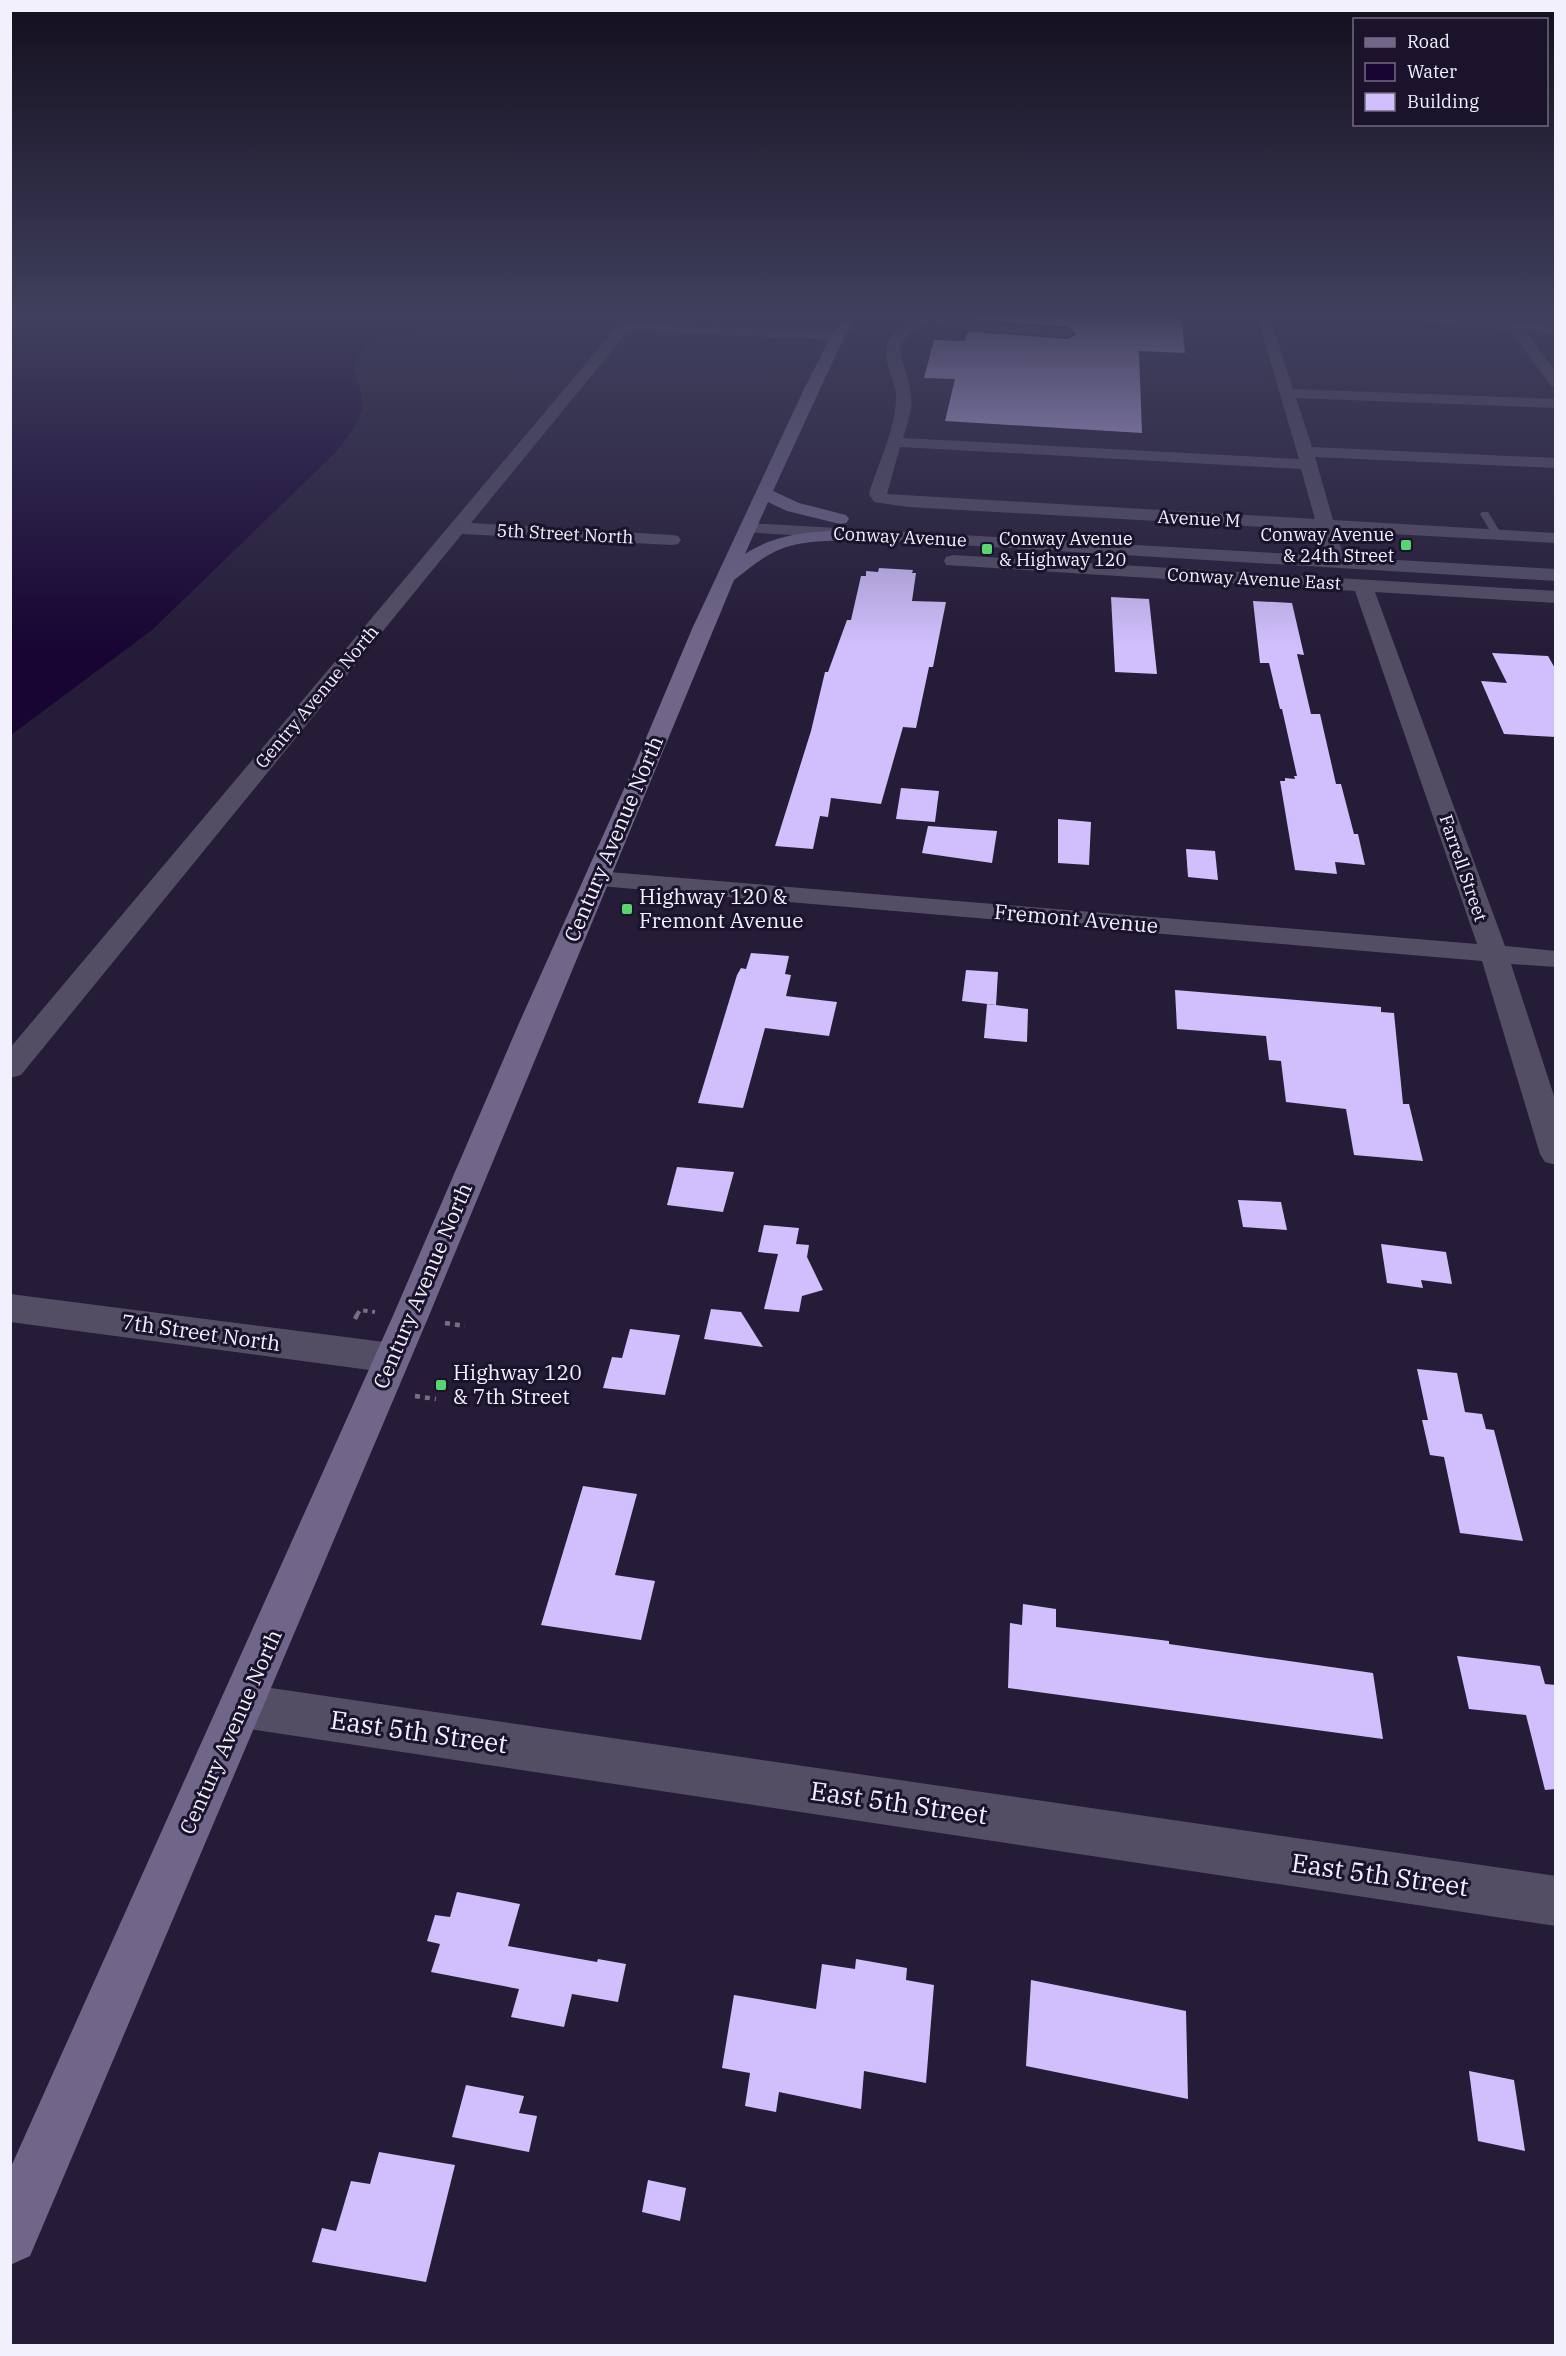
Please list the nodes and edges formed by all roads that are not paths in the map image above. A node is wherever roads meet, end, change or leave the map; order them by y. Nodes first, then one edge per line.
1 (542, 426) edge
2 (794, 426) edge
3 (897, 426) edge
4 (1297, 426) edge
5 (893, 442) junction
6 (1306, 458) junction
7 (1556, 463) edge
8 (764, 493) junction
9 (1485, 514) dead end
10 (840, 519) junction
11 (751, 521) junction
12 (1326, 526) junction
13 (458, 528) junction
14 (864, 535) junction
15 (1497, 535) junction
16 (1556, 538) edge
17 (672, 540) dead end
18 (1334, 554) junction
19 (1556, 558) edge
20 (953, 561) dead end
21 (1556, 575) edge
22 (726, 576) junction
23 (1363, 585) junction
24 (1556, 597) edge
25 (597, 879) junction
26 (1494, 954) junction
27 (1556, 959) edge
28 (10, 1068) edge
29 (1556, 1154) edge
30 (10, 1308) edge
31 (392, 1358) junction
32 (243, 1706) junction
33 (1556, 1901) edge
34 (10, 2236) edge

1 - 13 street, Gentry Avenue North
2 - 8 main road, Century Avenue North
3 - 5 street
4 - 6 street
5 - 6 street
5 - 12 street, Avenue M
6 - 7 street
6 - 12 street
8 - 10 main road
8 - 11 main road, Century Avenue North
9 - 15 lane
10 - 11 street, Conway Avenue
10 - 18 street, Conway Avenue
11 - 14 street, Conway Avenue
11 - 22 main road, Century Avenue North
12 - 15 street, Avenue M
12 - 18 street
13 - 17 street, 5th Street North
13 - 28 street, Gentry Avenue North
14 - 18 street, Conway Avenue
14 - 22 main road
15 - 16 street, Avenue M
18 - 19 street, Conway Avenue
18 - 21 street, Conway Avenue
20 - 23 street, Conway Avenue East
22 - 25 main road, Century Avenue North
23 - 24 street, Conway Avenue East
23 - 26 street, Farrell Street
25 - 26 street, Fremont Avenue
25 - 31 main road, Century Avenue North
26 - 27 street, Fremont Avenue
26 - 29 street, Farrell Street
30 - 31 street, 7th Street North
31 - 32 main road, Century Avenue North
32 - 33 street, East 5th Street
32 - 34 main road, Century Avenue North

